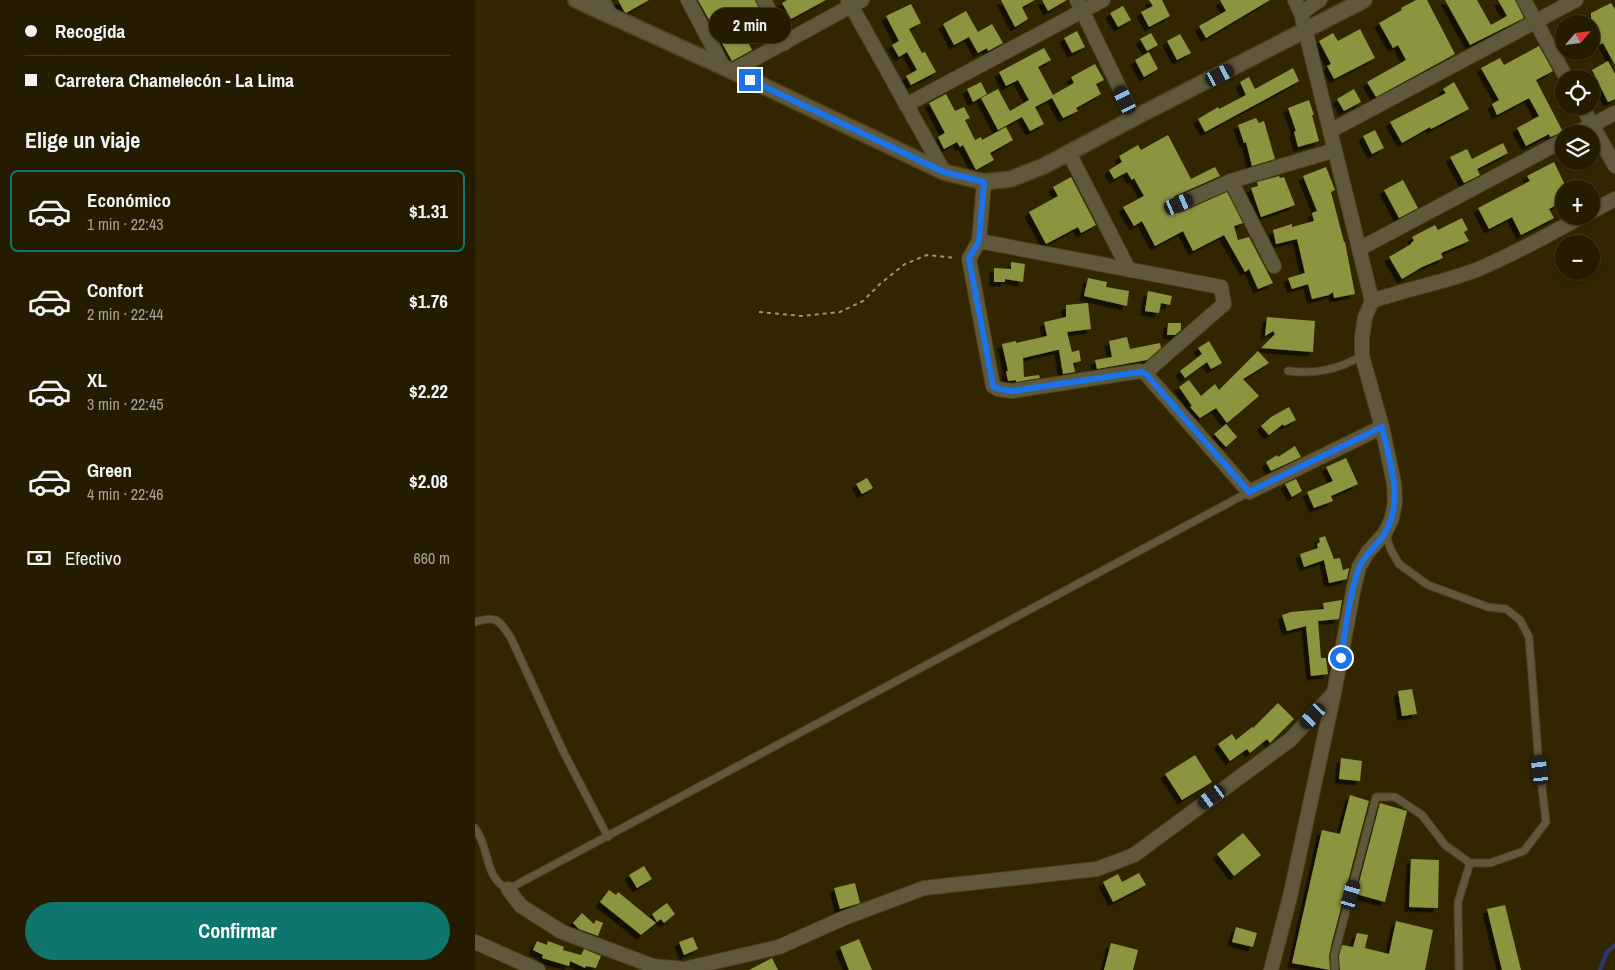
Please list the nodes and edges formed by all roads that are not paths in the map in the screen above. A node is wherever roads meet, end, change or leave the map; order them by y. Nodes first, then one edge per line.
1 (576, 0) edge
2 (602, 0) edge
3 (688, 0) edge
4 (764, 0) edge
5 (1103, 0) edge
6 (1295, 0) edge
7 (1319, 0) edge
8 (1364, 0) edge
9 (1524, 0) edge
10 (1576, 0) edge
11 (854, 2) edge
12 (1080, 6) edge
13 (1301, 13) junction
14 (611, 16) junction
15 (1535, 21) junction
16 (1305, 31) junction
17 (785, 43) junction
18 (728, 70) junction
19 (1562, 70) edge
20 (906, 105) junction
21 (1615, 113) edge
22 (1587, 115) edge
23 (1134, 118) junction
24 (1592, 124) junction
25 (1330, 131) junction
26 (1555, 145) edge
27 (1335, 150) junction
28 (1069, 153) junction
29 (1615, 166) edge
30 (944, 172) junction
31 (1231, 181) junction
32 (984, 182) junction
33 (1615, 199) edge
34 (1179, 204) dead end
35 (1600, 207) edge
36 (1566, 225) edge
37 (979, 241) junction
38 (1359, 249) junction
39 (1274, 266) dead end
40 (1129, 270) junction
41 (1372, 301) junction
42 (1362, 356) junction
43 (1287, 371) dead end
44 (1145, 373) junction
45 (1382, 427) junction
46 (1249, 492) junction
47 (1385, 533) junction
48 (475, 622) edge
49 (1334, 693) junction
50 (475, 828) edge
51 (607, 837) junction
52 (1470, 863) junction
53 (508, 889) junction
54 (475, 942) edge
55 (538, 970) edge
56 (1271, 970) edge
57 (1335, 970) edge
58 (1459, 970) edge

1 - 14 street
2 - 14 street
3 - 18 street
4 - 17 street
5 - 12 street
6 - 13 street
7 - 13 street
8 - 16 street
9 - 15 street
10 - 15 street
11 - 17 street
11 - 20 street
12 - 20 street
12 - 23 street
13 - 16 street
14 - 18 street
15 - 19 street
15 - 25 street
16 - 23 street
16 - 25 street
17 - 18 street
18 - 30 street
20 - 30 street
21 - 24 street
22 - 24 street
23 - 28 street
24 - 29 street
25 - 27 street
26 - 38 street
27 - 31 street
27 - 38 street
28 - 32 street
28 - 40 street
30 - 32 street
31 - 34 street
31 - 39 street
32 - 37 street
33 - 35 street
36 - 41 street
37 - 40 street
37 - 44 street
38 - 41 street
40 - 44 street
41 - 42 street
42 - 43 lane
42 - 45 street
44 - 46 street
45 - 46 street
45 - 47 street
46 - 51 lane
47 - 49 street
47 - 52 lane
48 - 51 lane
49 - 53 street
49 - 56 street
50 - 53 lane
51 - 53 lane
52 - 57 lane
52 - 58 lane
54 - 55 street

